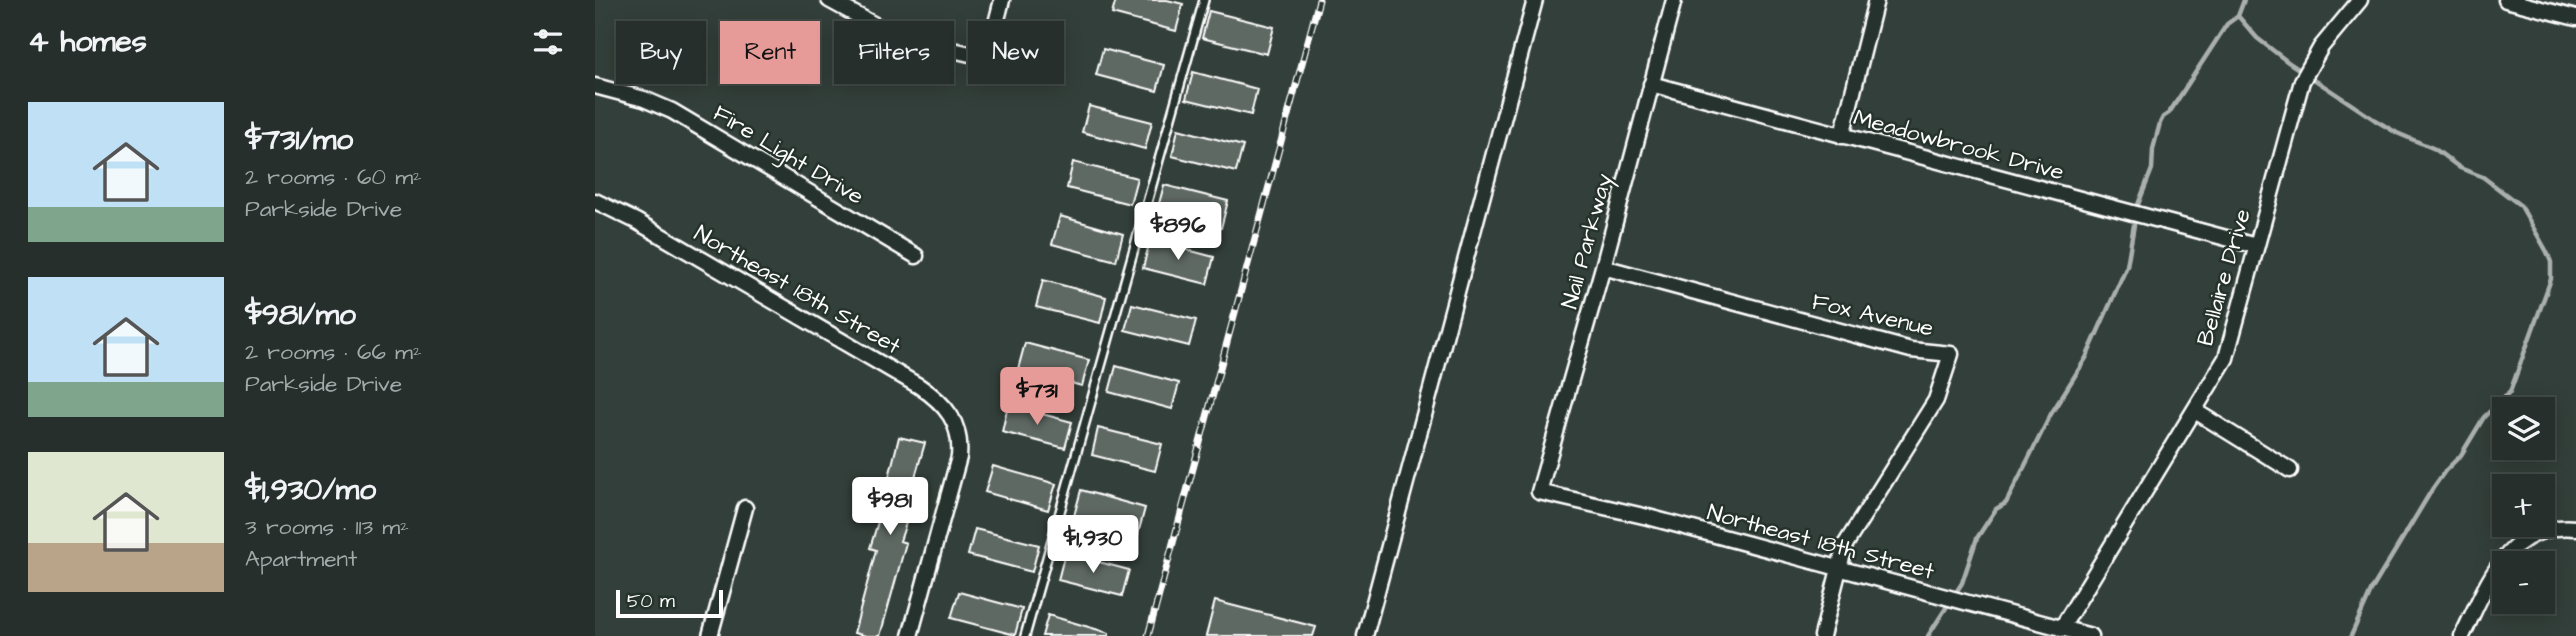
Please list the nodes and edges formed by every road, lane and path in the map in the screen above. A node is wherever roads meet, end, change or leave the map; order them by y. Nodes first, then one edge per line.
1 (829, 0) edge
2 (1002, 0) edge
3 (1204, 0) edge
4 (1535, 0) edge
5 (1674, 0) edge
6 (1876, 0) edge
7 (2360, 0) edge
8 (2506, 0) edge
9 (2576, 18) edge
10 (1650, 84) junction
11 (595, 86) edge
12 (1842, 136) junction
13 (595, 201) edge
14 (2256, 246) junction
15 (916, 256) dead end
16 (1604, 267) junction
17 (2195, 411) junction
18 (2290, 470) dead end
19 (1539, 492) joint
20 (745, 508) dead end
21 (2576, 528) edge
22 (1838, 570) junction
23 (2061, 629) junction
24 (711, 636) edge
25 (910, 636) edge
26 (1025, 636) edge
27 (1365, 636) edge
28 (1822, 636) edge
29 (2091, 636) edge
30 (2462, 636) edge

1 - 2 street
3 - 26 lane
4 - 27 street
5 - 10 street, Nail Parkway
6 - 12 street
7 - 14 street, Bellaire Drive
8 - 9 street
10 - 12 street, Meadowbrook Drive
10 - 16 street, Nail Parkway
11 - 15 street, Fire Light Drive
12 - 14 street, Meadowbrook Drive
13 - 25 street, Northeast 18th Street
14 - 17 street, Bellaire Drive
16 - 19 street, Nail Parkway
16 - 22 street, Fox Avenue
17 - 18 street
17 - 23 street, Bellaire Drive
19 - 22 street, Northeast 18th Street
20 - 24 street
21 - 30 street
22 - 23 street, Northeast 18th Street
22 - 28 street, Fox Avenue
23 - 29 street, Northeast 18th Street

